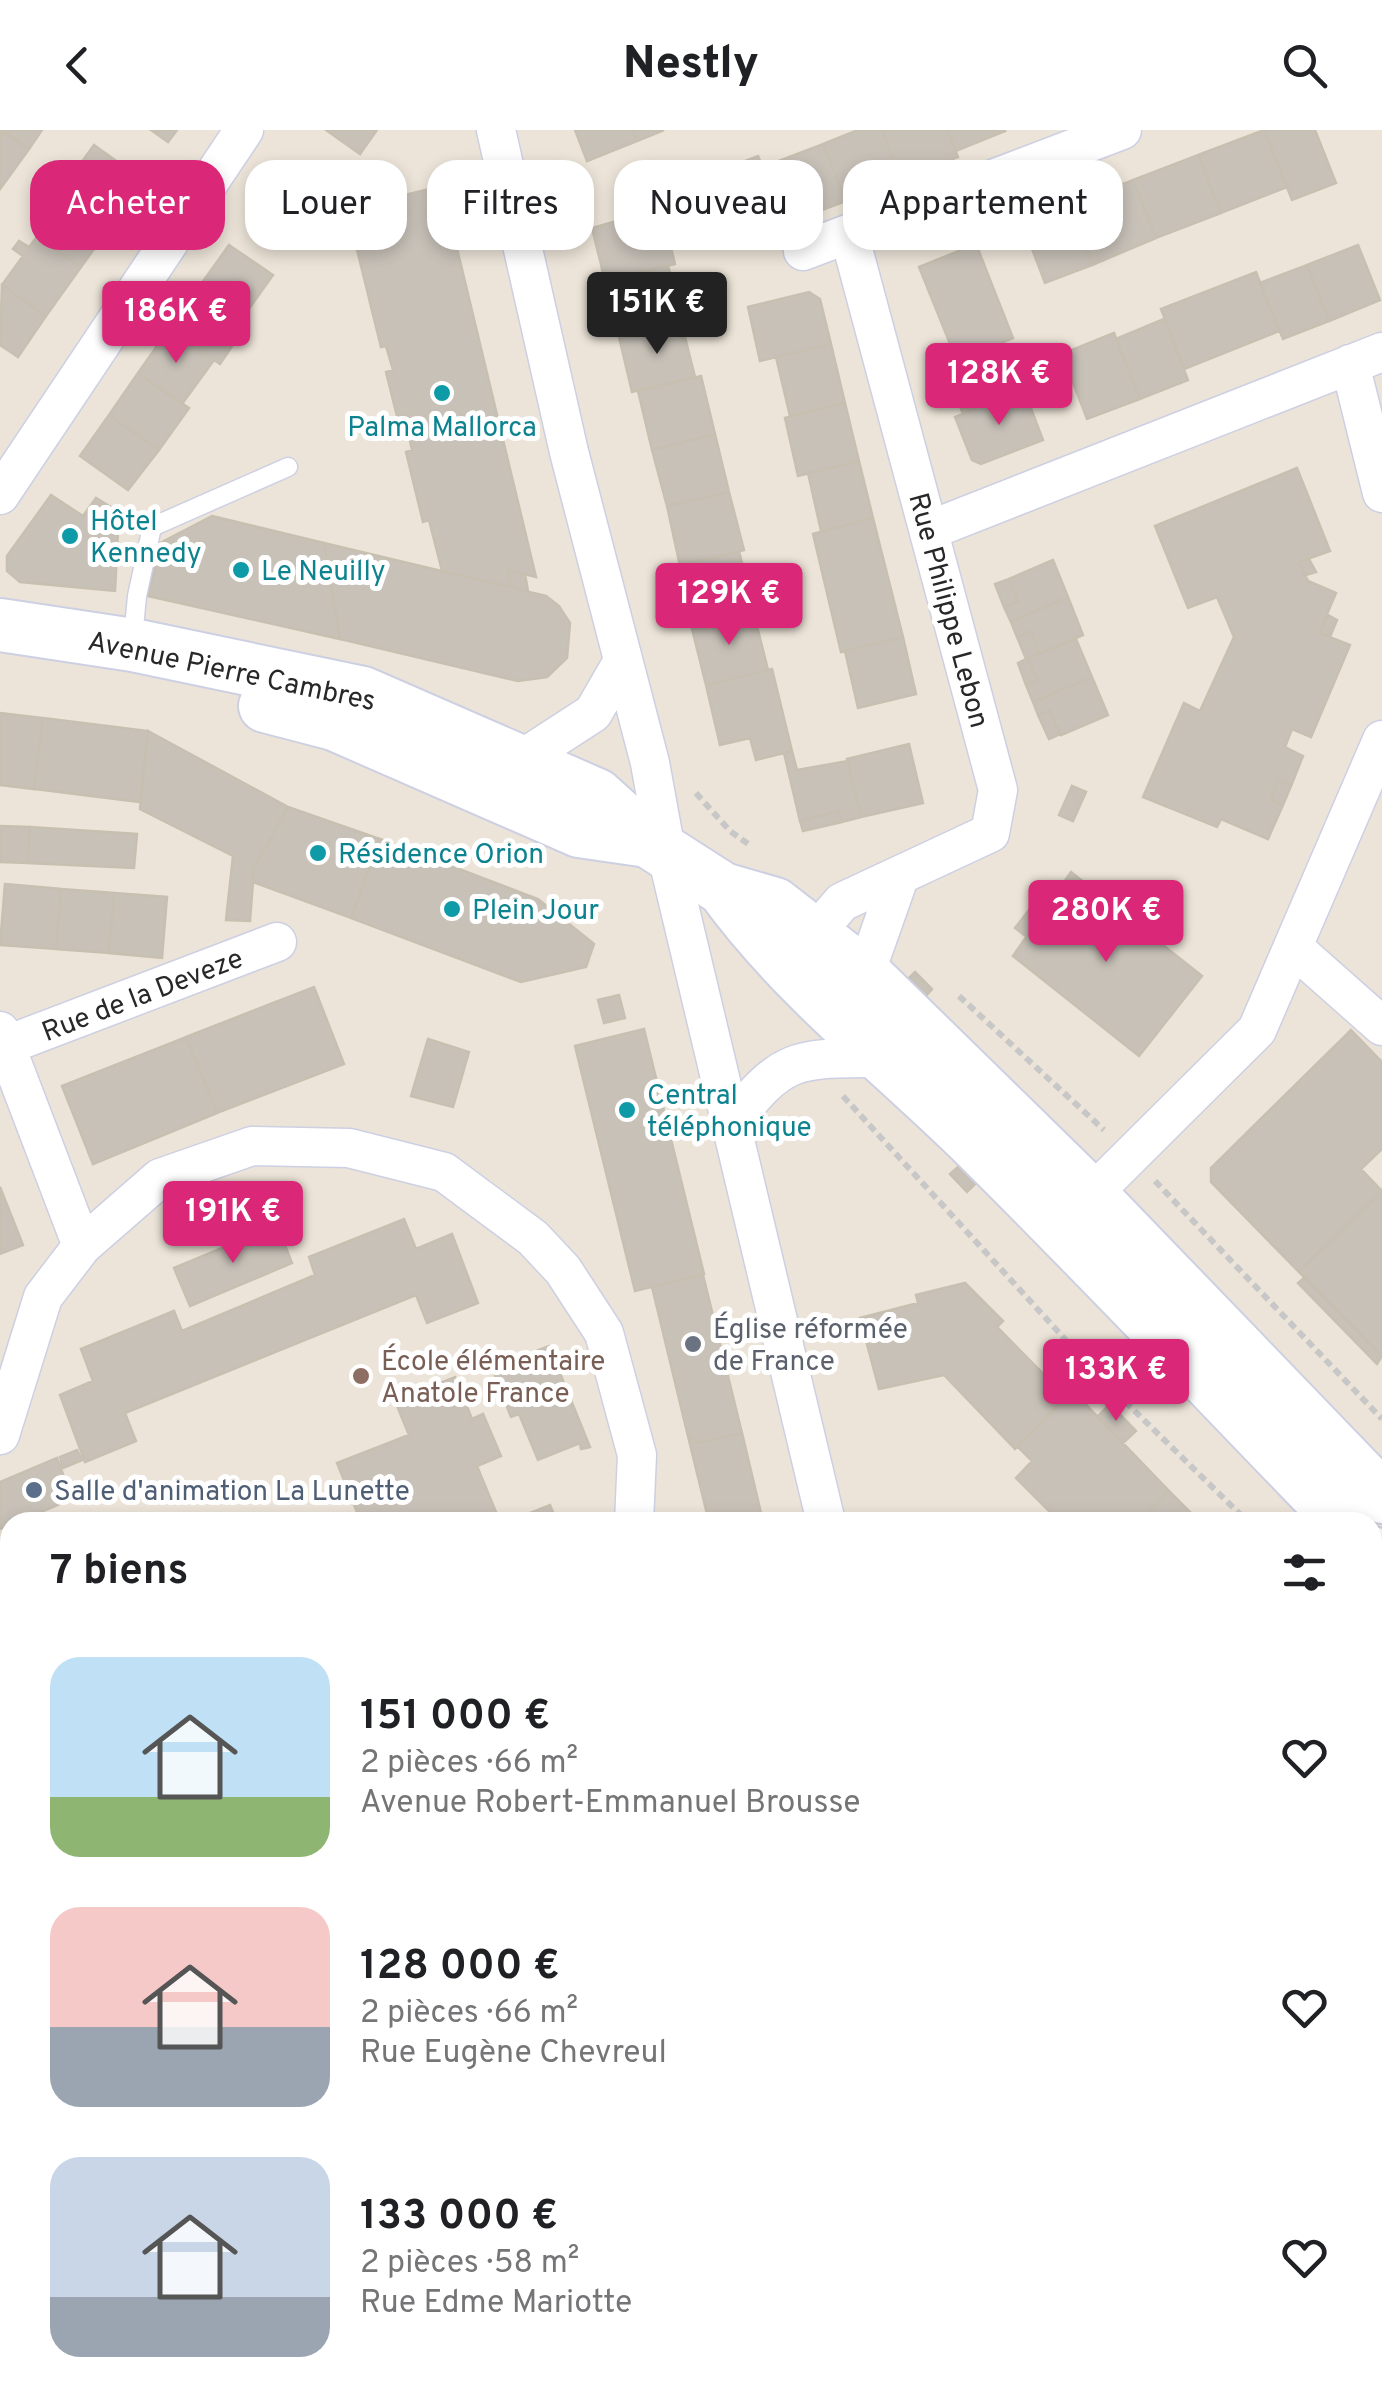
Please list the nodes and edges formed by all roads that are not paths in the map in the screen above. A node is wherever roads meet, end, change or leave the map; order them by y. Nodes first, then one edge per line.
1 (244, 130) edge
2 (496, 130) edge
3 (1122, 130) edge
4 (1043, 160) edge
5 (843, 236) edge
6 (853, 250) edge
7 (802, 251) dead end
8 (1366, 358) edge
9 (288, 467) dead end
10 (1382, 493) edge
11 (0, 496) edge
12 (930, 530) junction
13 (0, 625) edge
14 (133, 644) junction
15 (0, 660) edge
16 (623, 660) junction
17 (1382, 740) edge
18 (519, 761) junction
19 (657, 846) junction
20 (900, 876) junction
21 (723, 890) junction
22 (816, 932) junction
23 (277, 942) dead end
24 (1295, 949) junction
25 (864, 974) junction
26 (1382, 1026) edge
27 (3, 1038) edge
28 (878, 1058) junction
29 (730, 1126) junction
30 (1091, 1195) junction
31 (82, 1246) junction
32 (0, 1434) edge
33 (1382, 1498) edge
34 (634, 1512) edge
35 (824, 1512) edge
36 (1333, 1512) edge

1 - 11 street
2 - 16 street
3 - 4 street
5 - 7 street
6 - 12 street, Rue Philippe Lebon
8 - 10 street
8 - 12 street
9 - 14 lane
12 - 20 street, Rue Philippe Lebon
13 - 14 main road, Avenue Pierre Cambres
14 - 18 main road, Avenue Pierre Cambres
15 - 19 main road, Avenue Pierre Cambres
16 - 18 street
16 - 19 street
17 - 24 street
18 - 19 main road, Avenue Pierre Cambres
19 - 21 main road
19 - 29 street
20 - 22 street, Rue Philippe Lebon
20 - 25 street
21 - 22 main road
21 - 28 main road
22 - 25 main road
23 - 27 street, Rue de la Deveze
24 - 26 street
24 - 30 street
25 - 30 main road
27 - 31 street, Rue de la Deveze
28 - 29 street
28 - 36 main road
29 - 35 street
30 - 33 main road
31 - 32 street
31 - 34 street

